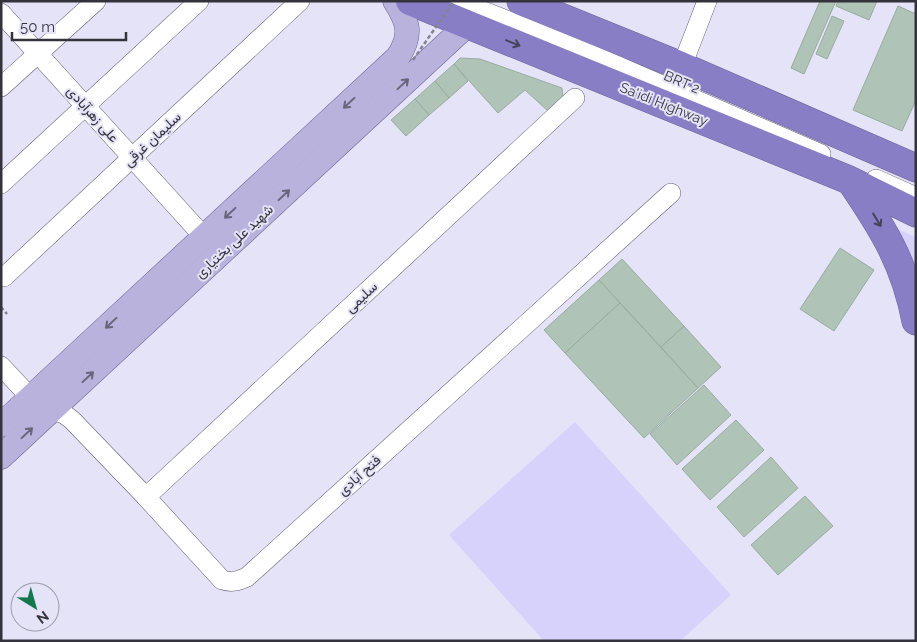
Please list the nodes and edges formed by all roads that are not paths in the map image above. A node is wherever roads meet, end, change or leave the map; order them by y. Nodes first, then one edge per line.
1 (96, 1) edge
2 (199, 1) edge
3 (300, 1) edge
4 (395, 1) edge
5 (410, 1) edge
6 (482, 1) edge
7 (521, 1) edge
8 (707, 1) edge
9 (1, 13) edge
10 (463, 13) edge
11 (687, 53) dead end
12 (38, 54) junction
13 (1, 88) edge
14 (575, 98) dead end
15 (86, 106) junction
16 (916, 150) edge
17 (133, 157) junction
18 (870, 168) junction
19 (916, 168) edge
20 (916, 182) edge
21 (1, 184) edge
22 (671, 193) dead end
23 (916, 197) edge
24 (916, 212) edge
25 (204, 237) junction
26 (4, 277) dead end
27 (916, 321) edge
28 (1, 366) edge
29 (31, 398) junction
30 (52, 410) junction
31 (1, 425) edge
32 (1, 457) edge
33 (146, 497) junction

1 - 12 street
2 - 15 street
3 - 17 street, سلیمان غرقی
4 -> 25 main road, شهید علی بختیاری
5 - 10 highway, Sa'idi Highway
6 - 18 street, BRT 2
7 - 18 highway, Sa'idi Highway
8 - 11 street
9 - 12 street, علی زهرآبادی
10 -> 18 highway, Sa'idi Highway
30 -> 10 main road, شهید علی بختیاری
12 - 13 street
12 - 15 street, علی زهرآبادی
14 - 33 street, سلیمی
15 - 17 street, علی زهرآبادی
15 - 21 street
16 - 18 highway
17 - 25 street, علی زهرآبادی
17 - 26 street, سلیمان غرقی
18 - 19 highway, Sa'idi Highway
18 - 20 street
18 - 23 street
18 - 24 highway, Sa'idi Highway
18 -> 27 highway
22 - 33 street, فتح آبادی
25 -> 29 main road, شهید علی بختیاری
28 - 29 street
29 - 30 main road
29 - 31 main road, شهید علی بختیاری
32 -> 30 main road, شهید علی بختیاری
30 - 33 street, فتح آبادی

